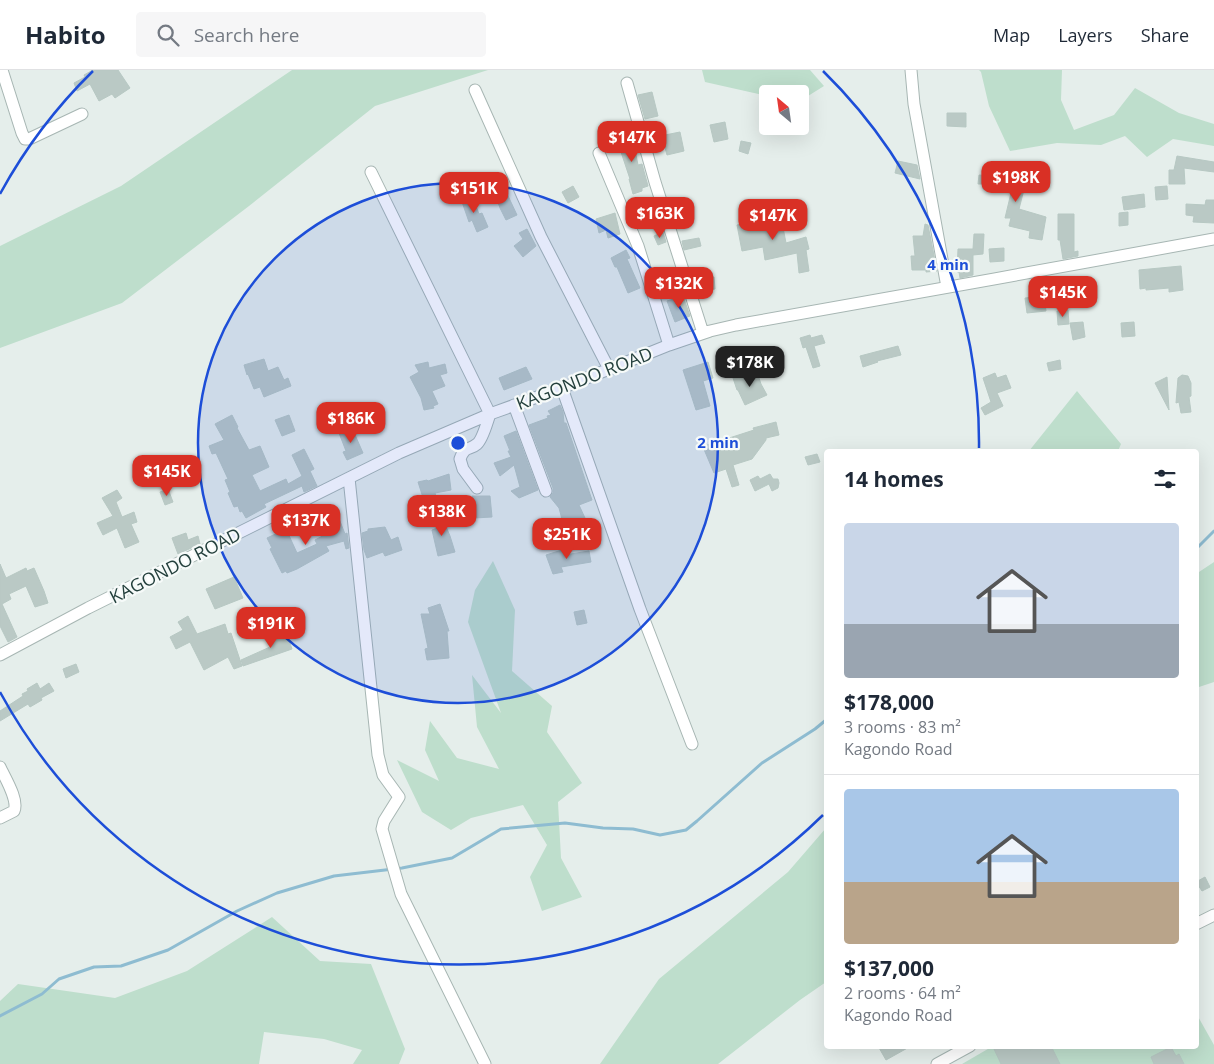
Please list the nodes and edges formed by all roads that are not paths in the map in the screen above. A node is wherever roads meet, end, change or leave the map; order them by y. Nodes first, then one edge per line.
1 (2, 70) edge
2 (910, 70) edge
3 (627, 82) dead end
4 (476, 90) dead end
5 (82, 114) dead end
6 (598, 152) dead end
7 (371, 172) dead end
8 (1214, 239) edge
9 (947, 287) junction
10 (703, 334) junction
11 (669, 345) junction
12 (609, 369) junction
13 (562, 388) junction
14 (514, 405) junction
15 (490, 414) junction
16 (348, 478) junction
17 (476, 488) dead end
18 (546, 491) dead end
19 (0, 655) edge
20 (692, 744) dead end
21 (0, 767) edge
22 (0, 818) edge
23 (1214, 915) edge
24 (1199, 922) edge
25 (964, 1049) edge
26 (485, 1064) edge
27 (937, 1064) edge

1 - 5 street
2 - 9 street
3 - 10 street
4 - 12 street
6 - 11 street
7 - 15 street
8 - 9 street, KAGONDO ROAD
9 - 10 street, KAGONDO ROAD
10 - 11 street, KAGONDO ROAD
11 - 12 street, KAGONDO ROAD
12 - 13 street, KAGONDO ROAD
13 - 14 street, KAGONDO ROAD
13 - 20 street
14 - 15 street, KAGONDO ROAD
14 - 18 street
15 - 16 street, KAGONDO ROAD
15 - 17 street
16 - 19 street, KAGONDO ROAD
16 - 26 street
21 - 22 street
23 - 24 street
25 - 27 street

